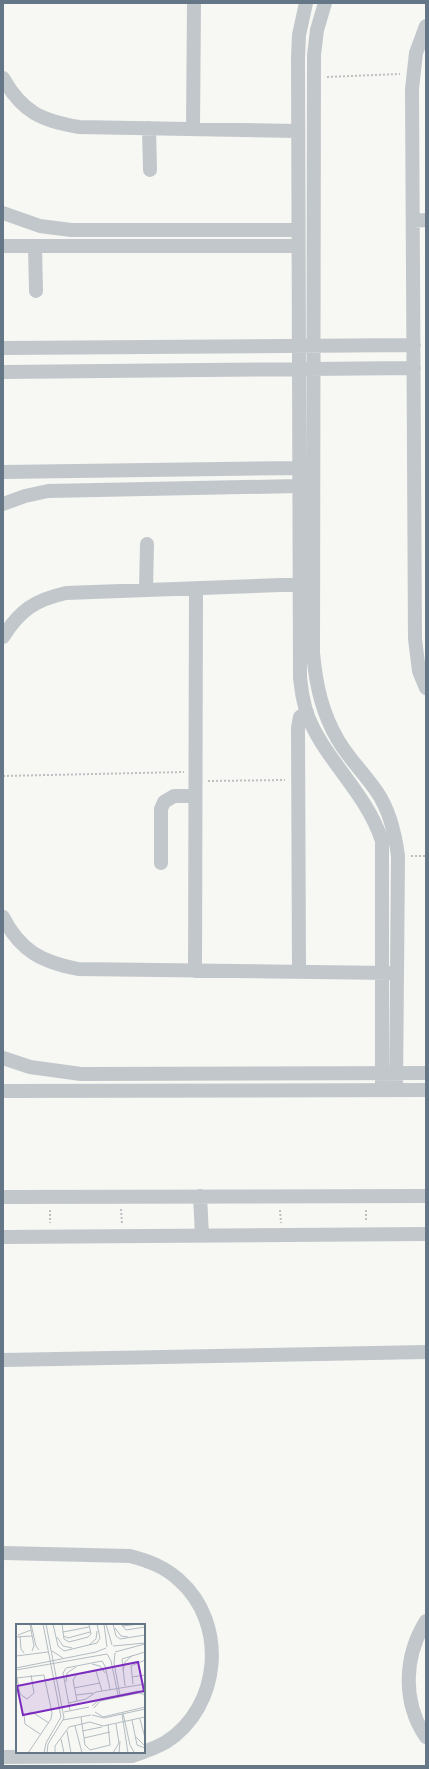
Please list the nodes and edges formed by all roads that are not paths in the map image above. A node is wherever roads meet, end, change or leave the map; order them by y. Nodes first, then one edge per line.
1 (194, 3) edge
2 (306, 3) edge
3 (325, 3) edge
4 (426, 26) edge
5 (3, 78) edge
6 (149, 128) junction
7 (193, 129) junction
8 (298, 131) junction
9 (150, 170) dead end
10 (3, 213) edge
11 (419, 221) edge
12 (57, 228) junction
13 (298, 230) junction
14 (3, 246) edge
15 (35, 246) junction
16 (58, 246) junction
17 (298, 246) junction
18 (36, 291) dead end
19 (414, 345) junction
20 (298, 346) junction
21 (314, 346) junction
22 (3, 348) edge
23 (414, 368) junction
24 (298, 369) junction
25 (314, 369) junction
26 (3, 372) edge
27 (298, 468) junction
28 (67, 471) junction
29 (3, 472) edge
30 (298, 486) junction
31 (66, 490) junction
32 (420, 502) edge
33 (3, 504) edge
34 (147, 544) dead end
35 (313, 584) junction
36 (298, 585) junction
37 (196, 589) junction
38 (146, 590) junction
39 (3, 637) edge
40 (426, 688) edge
41 (307, 712) junction
42 (195, 796) junction
43 (161, 863) dead end
44 (3, 917) edge
45 (195, 971) junction
46 (299, 972) junction
47 (382, 973) junction
48 (397, 973) junction
49 (3, 1058) edge
50 (426, 1073) edge
51 (382, 1074) junction
52 (397, 1074) junction
53 (382, 1090) junction
54 (396, 1090) junction
55 (426, 1090) edge
56 (3, 1091) edge
57 (200, 1196) junction
58 (426, 1196) edge
59 (3, 1197) edge
60 (426, 1234) edge
61 (202, 1235) junction
62 (3, 1237) edge
63 (426, 1352) edge
64 (3, 1360) edge
65 (3, 1553) edge
66 (426, 1621) edge
67 (426, 1737) edge
68 (145, 1752) edge
69 (141, 1753) edge
70 (3, 1757) edge

1 - 7 street
2 - 8 street
3 - 21 street
4 - 11 street
5 - 6 street
6 - 7 street
6 - 9 street
7 - 8 street
8 - 13 street
10 - 12 street
11 - 19 street
12 - 13 street
12 - 16 street
13 - 17 street
14 - 15 street
15 - 16 street
15 - 18 street
16 - 17 street
17 - 20 street
19 - 21 street
19 - 23 street
20 - 21 street
20 - 22 street
20 - 24 street
21 - 25 street
23 - 25 street
23 - 32 street
24 - 25 street
24 - 26 street
24 - 27 street
25 - 35 street
27 - 28 street
27 - 30 street
28 - 29 street
28 - 31 street
30 - 31 street
30 - 36 street
31 - 33 street
32 - 40 street
34 - 38 street
35 - 36 street
35 - 48 street
36 - 37 street
36 - 41 street
37 - 38 street
37 - 42 street
38 - 39 street
41 - 46 street
41 - 47 street
42 - 43 street
42 - 45 street
44 - 45 street
45 - 46 street
46 - 47 street
47 - 48 street
47 - 51 street
48 - 52 street
49 - 51 street
50 - 52 street
51 - 52 street
51 - 53 street
52 - 54 street
53 - 54 street
53 - 56 street
54 - 55 street
57 - 58 street
57 - 59 street
57 - 61 street
60 - 61 street
61 - 62 street
63 - 64 street
65 - 68 street
66 - 67 street
69 - 70 street

